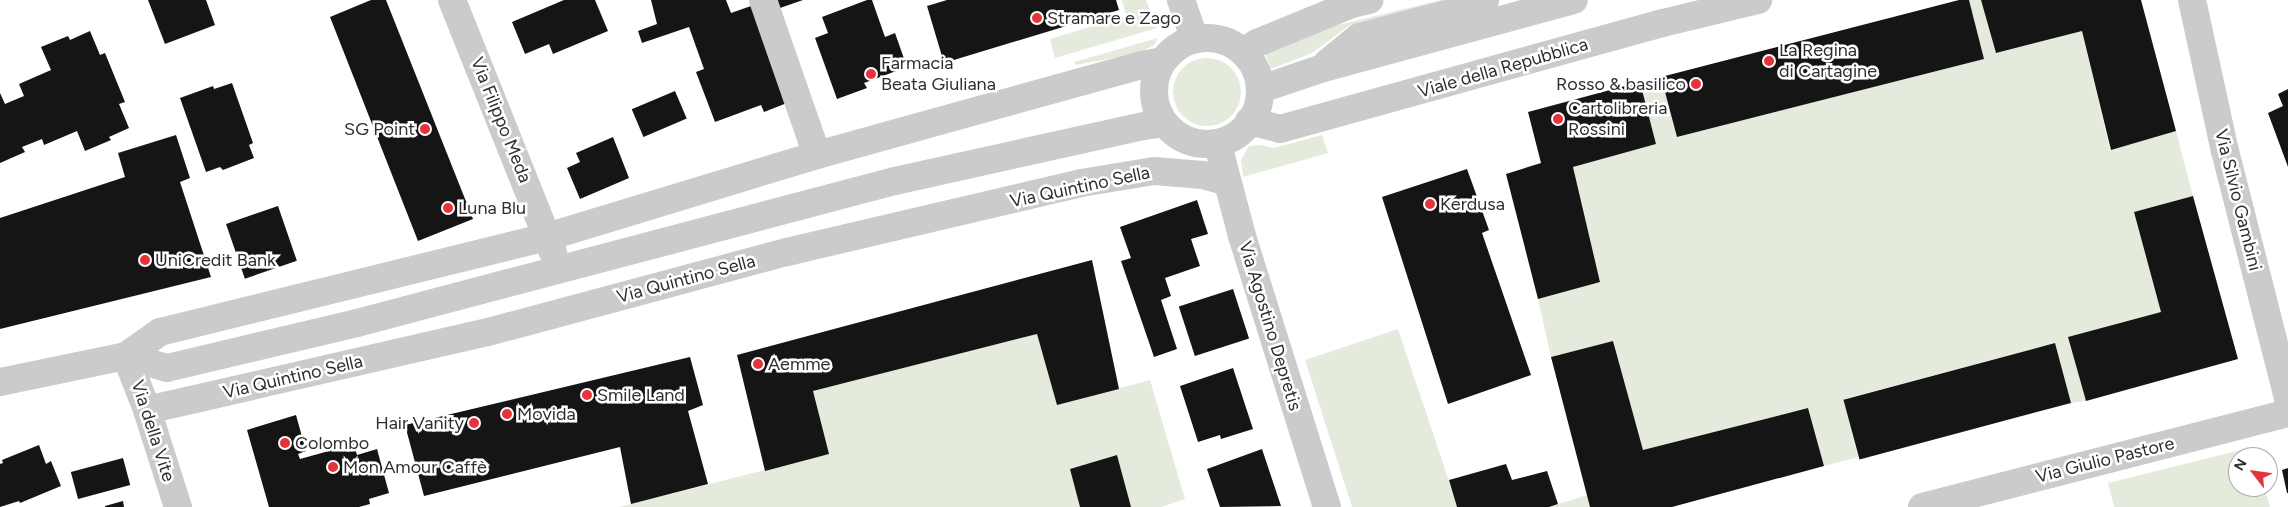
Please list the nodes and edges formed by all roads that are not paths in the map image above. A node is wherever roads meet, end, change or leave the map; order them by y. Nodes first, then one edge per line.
1 (452, 0) edge
2 (763, 0) edge
3 (1181, 0) edge
4 (1370, 0) edge
5 (1485, 0) edge
6 (1574, 0) edge
7 (1758, 0) edge
8 (2192, 0) edge
9 (1194, 40) junction
10 (1243, 52) junction
11 (1163, 61) junction
12 (1320, 69) junction
13 (1261, 89) junction
14 (1249, 121) junction
15 (1165, 123) junction
16 (1218, 145) junction
17 (817, 155) junction
18 (1227, 182) junction
19 (547, 236) junction
20 (558, 269) junction
21 (357, 323) junction
22 (126, 356) junction
23 (366, 360) junction
24 (0, 382) edge
25 (2288, 399) edge
26 (147, 410) junction
27 (2288, 413) edge
28 (178, 507) edge
29 (1328, 507) edge
30 (1922, 507) edge

1 - 19 street, Via Filippo Meda
2 - 17 street
3 - 9 street
4 - 10 street
5 - 12 street
6 - 12 street
7 - 14 street, Viale della Repubblica
8 - 25 street, Via Silvio Gambini
9 - 10 street
9 - 11 street
10 - 13 street
11 - 15 street
11 - 17 street
12 - 13 street
13 - 14 street
14 - 16 street
15 - 16 street
15 - 20 street
16 - 18 street, Via Agostino Depretis
17 - 19 street
18 - 23 street, Via Quintino Sella
18 - 29 street, Via Agostino Depretis
19 - 20 street, Via Filippo Meda
19 - 22 street
20 - 21 street
21 - 22 street
21 - 23 street
22 - 24 street
22 - 26 street, Via della Vite
23 - 26 street, Via Quintino Sella
26 - 28 street, Via della Vite
27 - 30 street, Via Giulio Pastore

